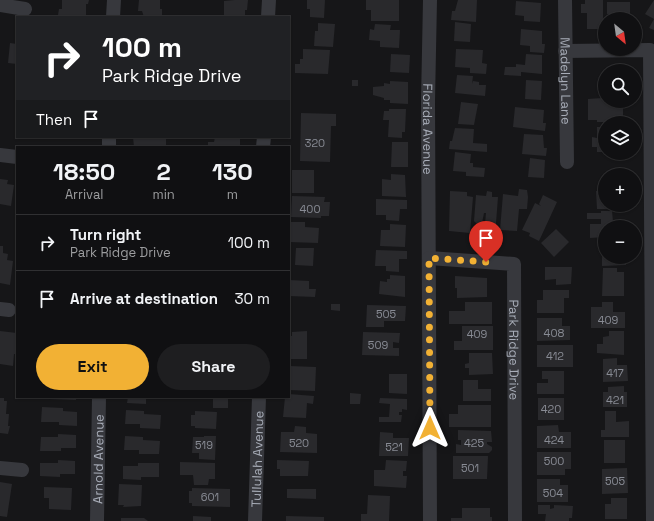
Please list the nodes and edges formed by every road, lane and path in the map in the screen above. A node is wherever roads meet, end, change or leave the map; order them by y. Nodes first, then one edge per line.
1 (114, 0) edge
2 (269, 0) edge
3 (430, 0) edge
4 (564, 0) edge
5 (0, 5) edge
6 (25, 9) dead end
7 (113, 16) edge
8 (268, 16) edge
9 (565, 51) junction
10 (0, 155) edge
11 (16, 156) edge
12 (566, 162) dead end
13 (429, 258) junction
14 (99, 398) edge
15 (259, 398) edge
16 (0, 468) edge
17 (22, 470) dead end
18 (97, 521) edge
19 (255, 521) edge
20 (430, 521) edge
21 (515, 521) edge
22 (653, 521) edge

1 - 7 street
2 - 8 street
3 - 13 street, Florida Avenue
4 - 9 street, Madelyn Lane
5 - 6 street
9 - 12 street, Madelyn Lane
9 - 22 street
10 - 11 street
13 - 20 street, Florida Avenue
13 - 21 street, Park Ridge Drive
14 - 18 street, Arnold Avenue
15 - 19 street, Tullulah Avenue
16 - 17 street

